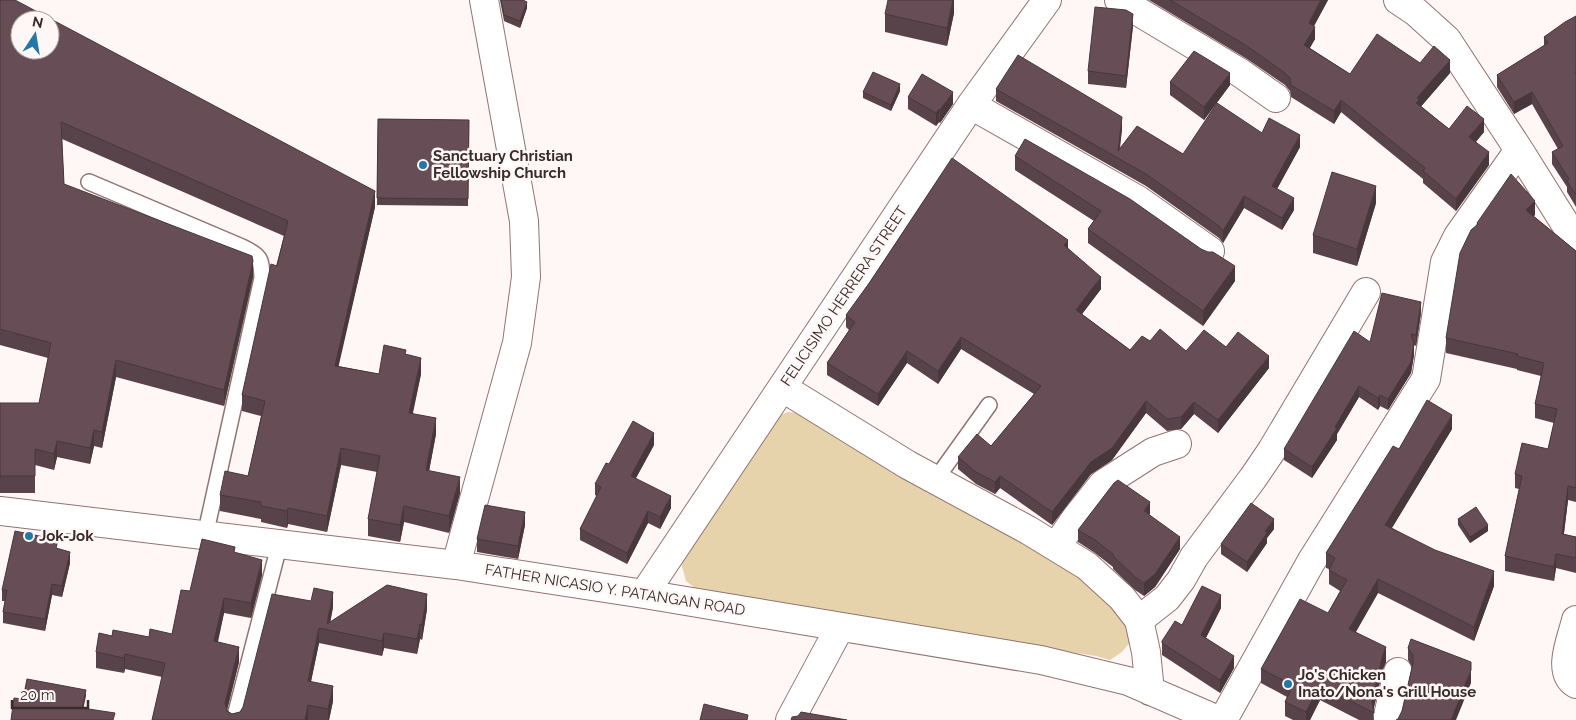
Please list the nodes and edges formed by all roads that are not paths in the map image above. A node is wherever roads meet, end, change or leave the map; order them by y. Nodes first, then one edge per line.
1 (484, 0) edge
2 (1047, 0) edge
3 (1119, 0) edge
4 (1398, 0) edge
5 (1276, 98) dead end
6 (971, 105) junction
7 (1519, 150) junction
8 (88, 182) dead end
9 (1576, 241) edge
10 (1210, 251) edge
11 (1366, 292) dead end
12 (783, 388) junction
13 (989, 405) dead end
14 (1177, 444) dead end
15 (936, 479) junction
16 (0, 511) edge
17 (205, 536) junction
18 (279, 546) junction
19 (1056, 547) junction
20 (456, 566) junction
21 (644, 594) junction
22 (1139, 620) junction
23 (1576, 620) edge
24 (840, 627) junction
25 (1398, 672) dead end
26 (1576, 684) edge
27 (1150, 691) junction
28 (234, 720) edge
29 (790, 720) edge
30 (1218, 720) edge
31 (1223, 720) edge
32 (1387, 720) edge

1 - 20 street
2 - 6 street, FELICISIMO HERRERA STREET
3 - 5 street
4 - 7 street
6 - 10 street
6 - 12 street, FELICISIMO HERRERA STREET
7 - 9 street
7 - 31 street
8 - 17 lane
11 - 22 street
12 - 15 street
12 - 21 street, FELICISIMO HERRERA STREET
13 - 15 lane
14 - 19 street
15 - 19 street
16 - 17 street, FATHER NICASIO Y. PATANGAN ROAD
17 - 18 street, FATHER NICASIO Y. PATANGAN ROAD
18 - 20 street, FATHER NICASIO Y. PATANGAN ROAD
18 - 28 lane
19 - 22 street
20 - 21 street, FATHER NICASIO Y. PATANGAN ROAD
21 - 24 street, FATHER NICASIO Y. PATANGAN ROAD
22 - 27 street
23 - 26 street
24 - 27 street, FATHER NICASIO Y. PATANGAN ROAD
24 - 29 street
25 - 32 street
27 - 30 street, FATHER NICASIO Y. PATANGAN ROAD

